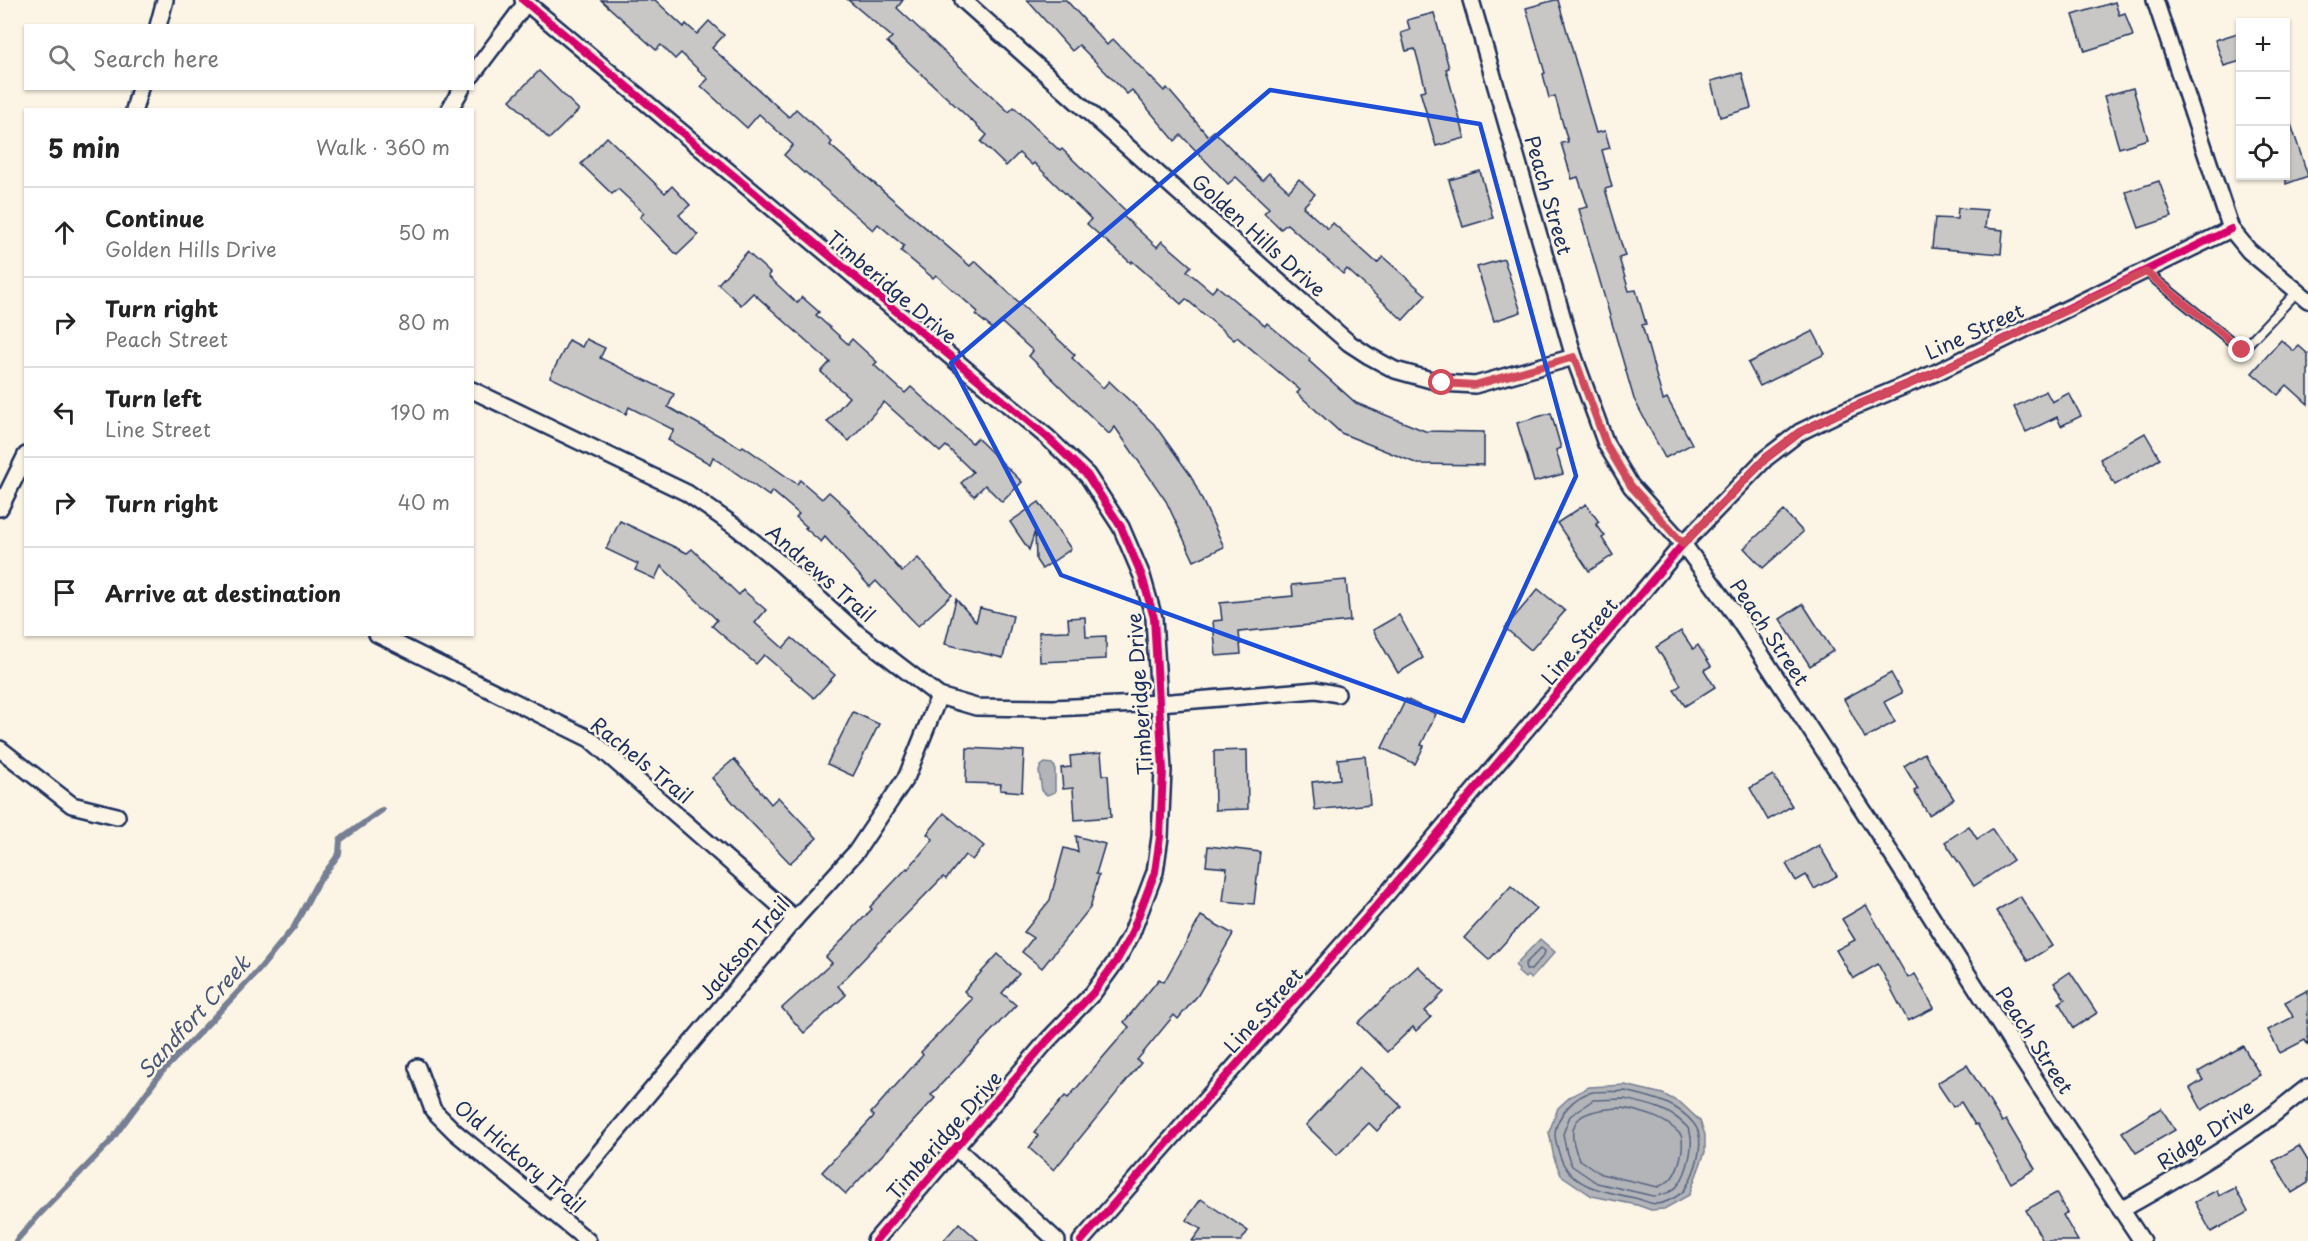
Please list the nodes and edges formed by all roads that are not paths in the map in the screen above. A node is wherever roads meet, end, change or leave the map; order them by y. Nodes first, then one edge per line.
1 (165, 0) edge
2 (963, 0) edge
3 (1471, 0) edge
4 (2155, 0) edge
5 (524, 2) edge
6 (159, 24) edge
7 (474, 72) edge
8 (139, 90) edge
9 (461, 90) edge
10 (135, 108) edge
11 (450, 108) edge
12 (2230, 229) junction
13 (2146, 272) junction
14 (2303, 296) edge
15 (1574, 357) junction
16 (474, 391) edge
17 (24, 463) edge
18 (0, 508) edge
19 (1683, 544) junction
20 (381, 636) edge
21 (1337, 694) dead end
22 (939, 696) junction
23 (1160, 702) junction
24 (0, 749) edge
25 (117, 816) dead end
26 (795, 919) junction
27 (417, 1066) dead end
28 (2308, 1087) edge
29 (956, 1148) junction
30 (552, 1209) junction
31 (2121, 1210) junction
32 (588, 1241) edge
33 (875, 1241) edge
34 (1057, 1241) edge
35 (1081, 1241) edge
36 (2142, 1241) edge

1 - 6 street
2 - 15 street, Golden Hills Drive
3 - 15 street, Peach Street
4 - 12 street
5 - 7 street
5 - 23 street, Timberidge Drive
8 - 10 street
9 - 11 street
12 - 13 street, Line Street
12 - 14 street
13 - 14 lane
13 - 19 street, Line Street
15 - 19 street, Peach Street
16 - 22 street, Andrews Trail
17 - 18 street
19 - 31 street, Peach Street
19 - 35 street, Line Street
20 - 26 street, Rachels Trail
21 - 23 street, Andrews Trail
22 - 23 street, Andrews Trail
22 - 26 street, Jackson Trail
23 - 29 street, Timberidge Drive
24 - 25 street
26 - 30 street, Jackson Trail
27 - 30 street, Old Hickory Trail
28 - 31 street, Ridge Drive
29 - 33 street, Timberidge Drive
29 - 34 street
30 - 32 street, Old Hickory Trail
31 - 36 street, Peach Street

